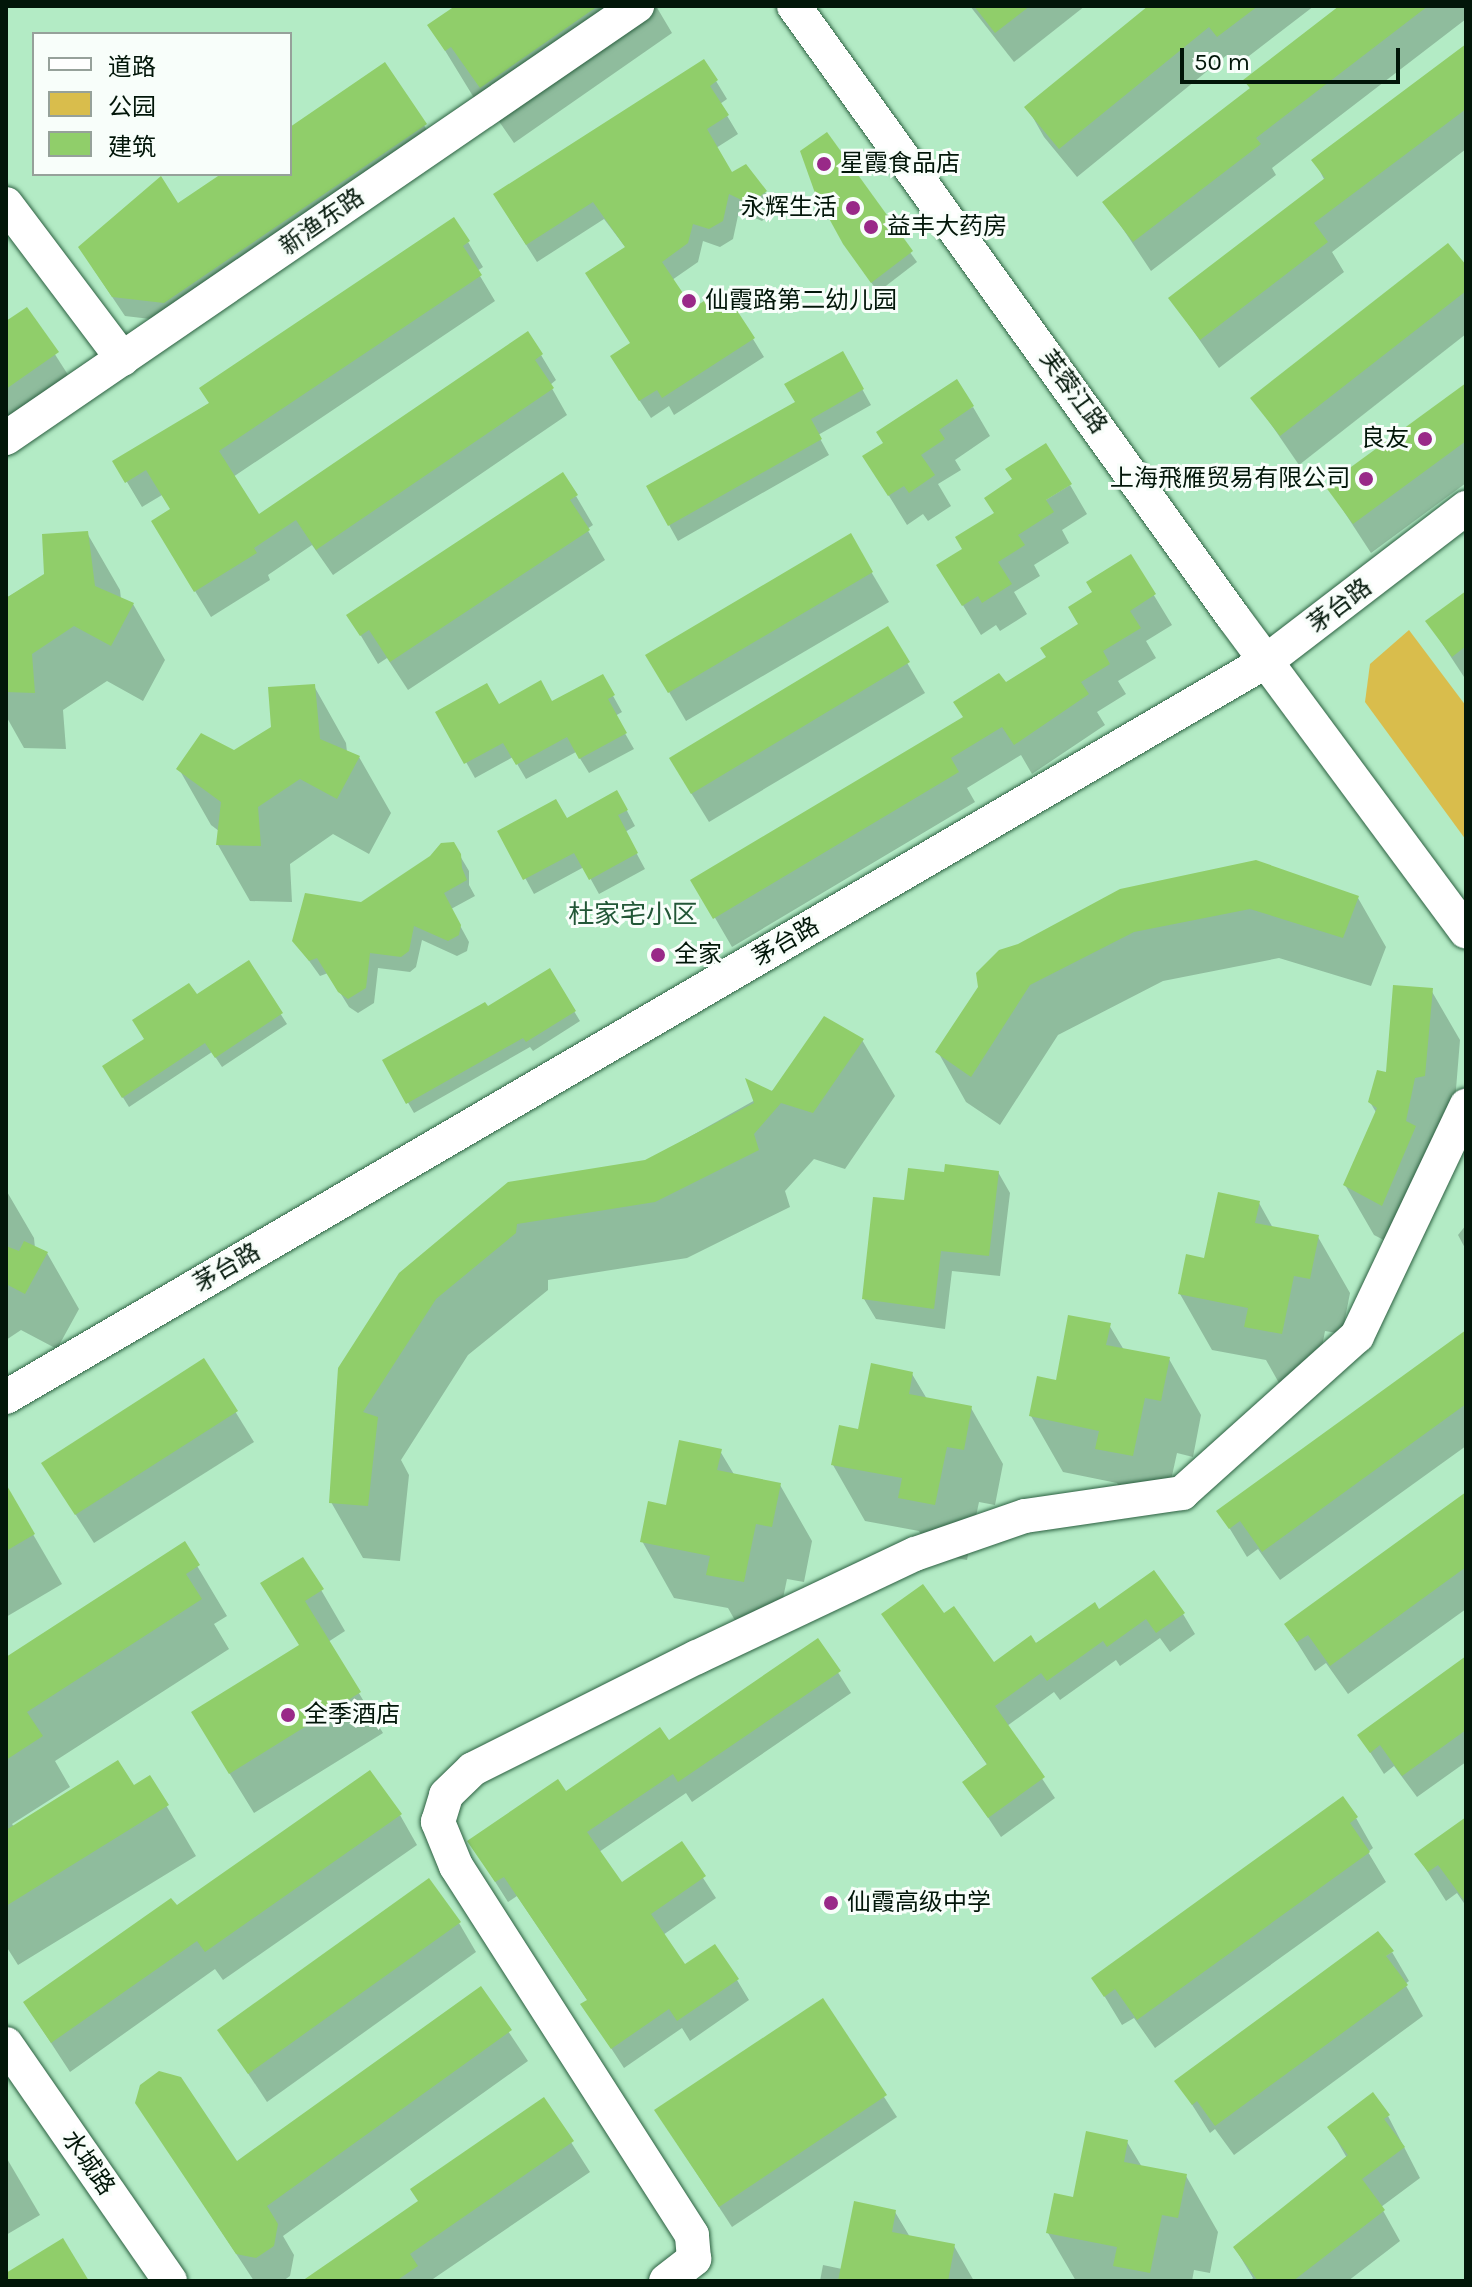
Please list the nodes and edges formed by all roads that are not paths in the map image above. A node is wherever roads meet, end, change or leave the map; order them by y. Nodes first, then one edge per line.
1 (637, 6) edge
2 (794, 6) edge
3 (6, 204) edge
4 (123, 359) junction
5 (6, 438) edge
6 (1466, 508) edge
7 (1268, 660) junction
8 (1466, 932) edge
9 (1466, 1106) edge
10 (6, 1397) edge
11 (6, 2044) edge
12 (170, 2281) edge
13 (666, 2281) edge

1 - 4 street, 新渔东路
2 - 7 street, 芙蓉江路
3 - 4 street
4 - 5 street, 新渔东路
6 - 7 street, 茅台路
7 - 8 street, 芙蓉江路
7 - 10 street, 茅台路
9 - 13 street
11 - 12 street, 水城路

